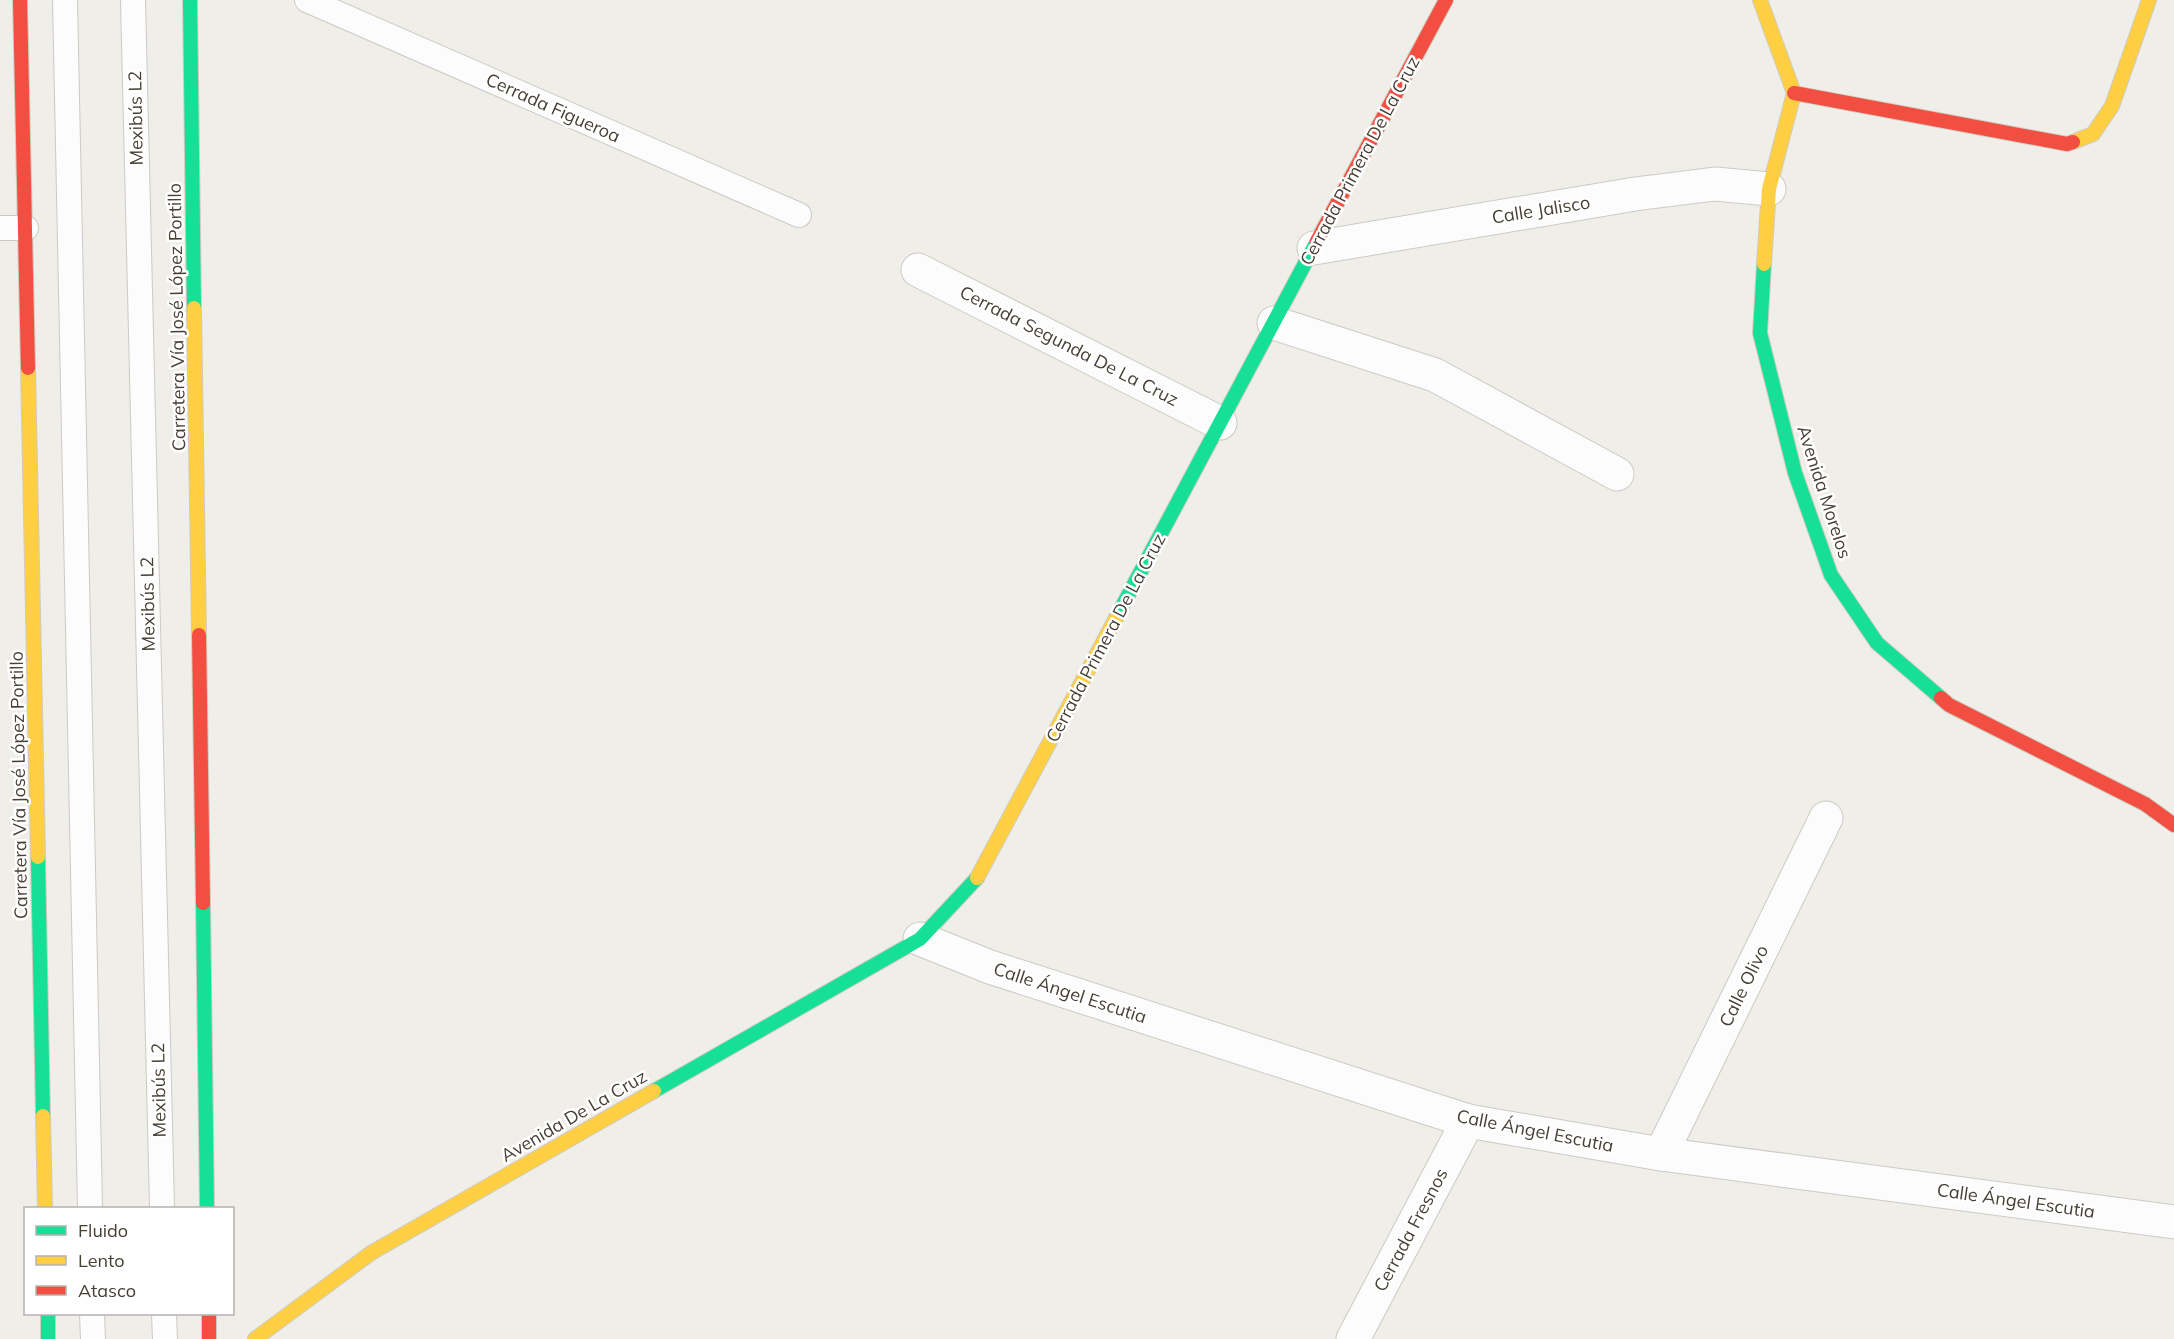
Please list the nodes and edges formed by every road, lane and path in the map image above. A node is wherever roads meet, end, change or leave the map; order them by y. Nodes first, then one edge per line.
1 (20, 0) edge
2 (65, 0) edge
3 (133, 0) edge
4 (190, 0) edge
5 (307, 0) edge
6 (1446, 0) edge
7 (1760, 0) edge
8 (2149, 0) edge
9 (1794, 93) junction
10 (1769, 189) junction
11 (799, 215) dead end
12 (0, 228) edge
13 (26, 228) junction
14 (1314, 248) junction
15 (918, 270) dead end
16 (1274, 323) junction
17 (1220, 423) junction
18 (1617, 474) dead end
19 (1826, 818) dead end
20 (2174, 825) edge
21 (920, 939) junction
22 (1468, 1120) junction
23 (1661, 1154) junction
24 (45, 1207) edge
25 (90, 1207) edge
26 (162, 1207) edge
27 (207, 1207) edge
28 (2174, 1222) edge
29 (48, 1315) edge
30 (92, 1315) edge
31 (164, 1315) edge
32 (209, 1315) edge
33 (48, 1339) edge
34 (93, 1339) edge
35 (165, 1339) edge
36 (209, 1339) edge
37 (255, 1339) edge
38 (1353, 1339) edge

1 - 13 street, Carretera Vía José López Portillo
2 - 25 lane
3 - 26 lane, Mexibús L2
4 - 27 street, Carretera Vía José López Portillo
5 - 11 lane, Cerrada Figueroa
6 - 14 street, Cerrada Primera De La Cruz
7 - 9 street
8 - 9 street
9 - 10 street, Avenida Morelos
10 - 14 street, Calle Jalisco
10 - 20 street, Avenida Morelos
12 - 13 lane
13 - 24 street, Carretera Vía José López Portillo
14 - 16 street, Cerrada Primera De La Cruz
15 - 17 street, Cerrada Segunda De La Cruz
16 - 17 street, Cerrada Primera De La Cruz
16 - 18 street
17 - 21 street, Cerrada Primera De La Cruz
19 - 23 street, Calle Olivo
21 - 22 street, Calle Ángel Escutia
21 - 37 street, Avenida De La Cruz
22 - 23 street, Calle Ángel Escutia
22 - 38 street, Cerrada Fresnos
23 - 28 street, Calle Ángel Escutia
29 - 33 street
30 - 34 lane
31 - 35 lane
32 - 36 street

